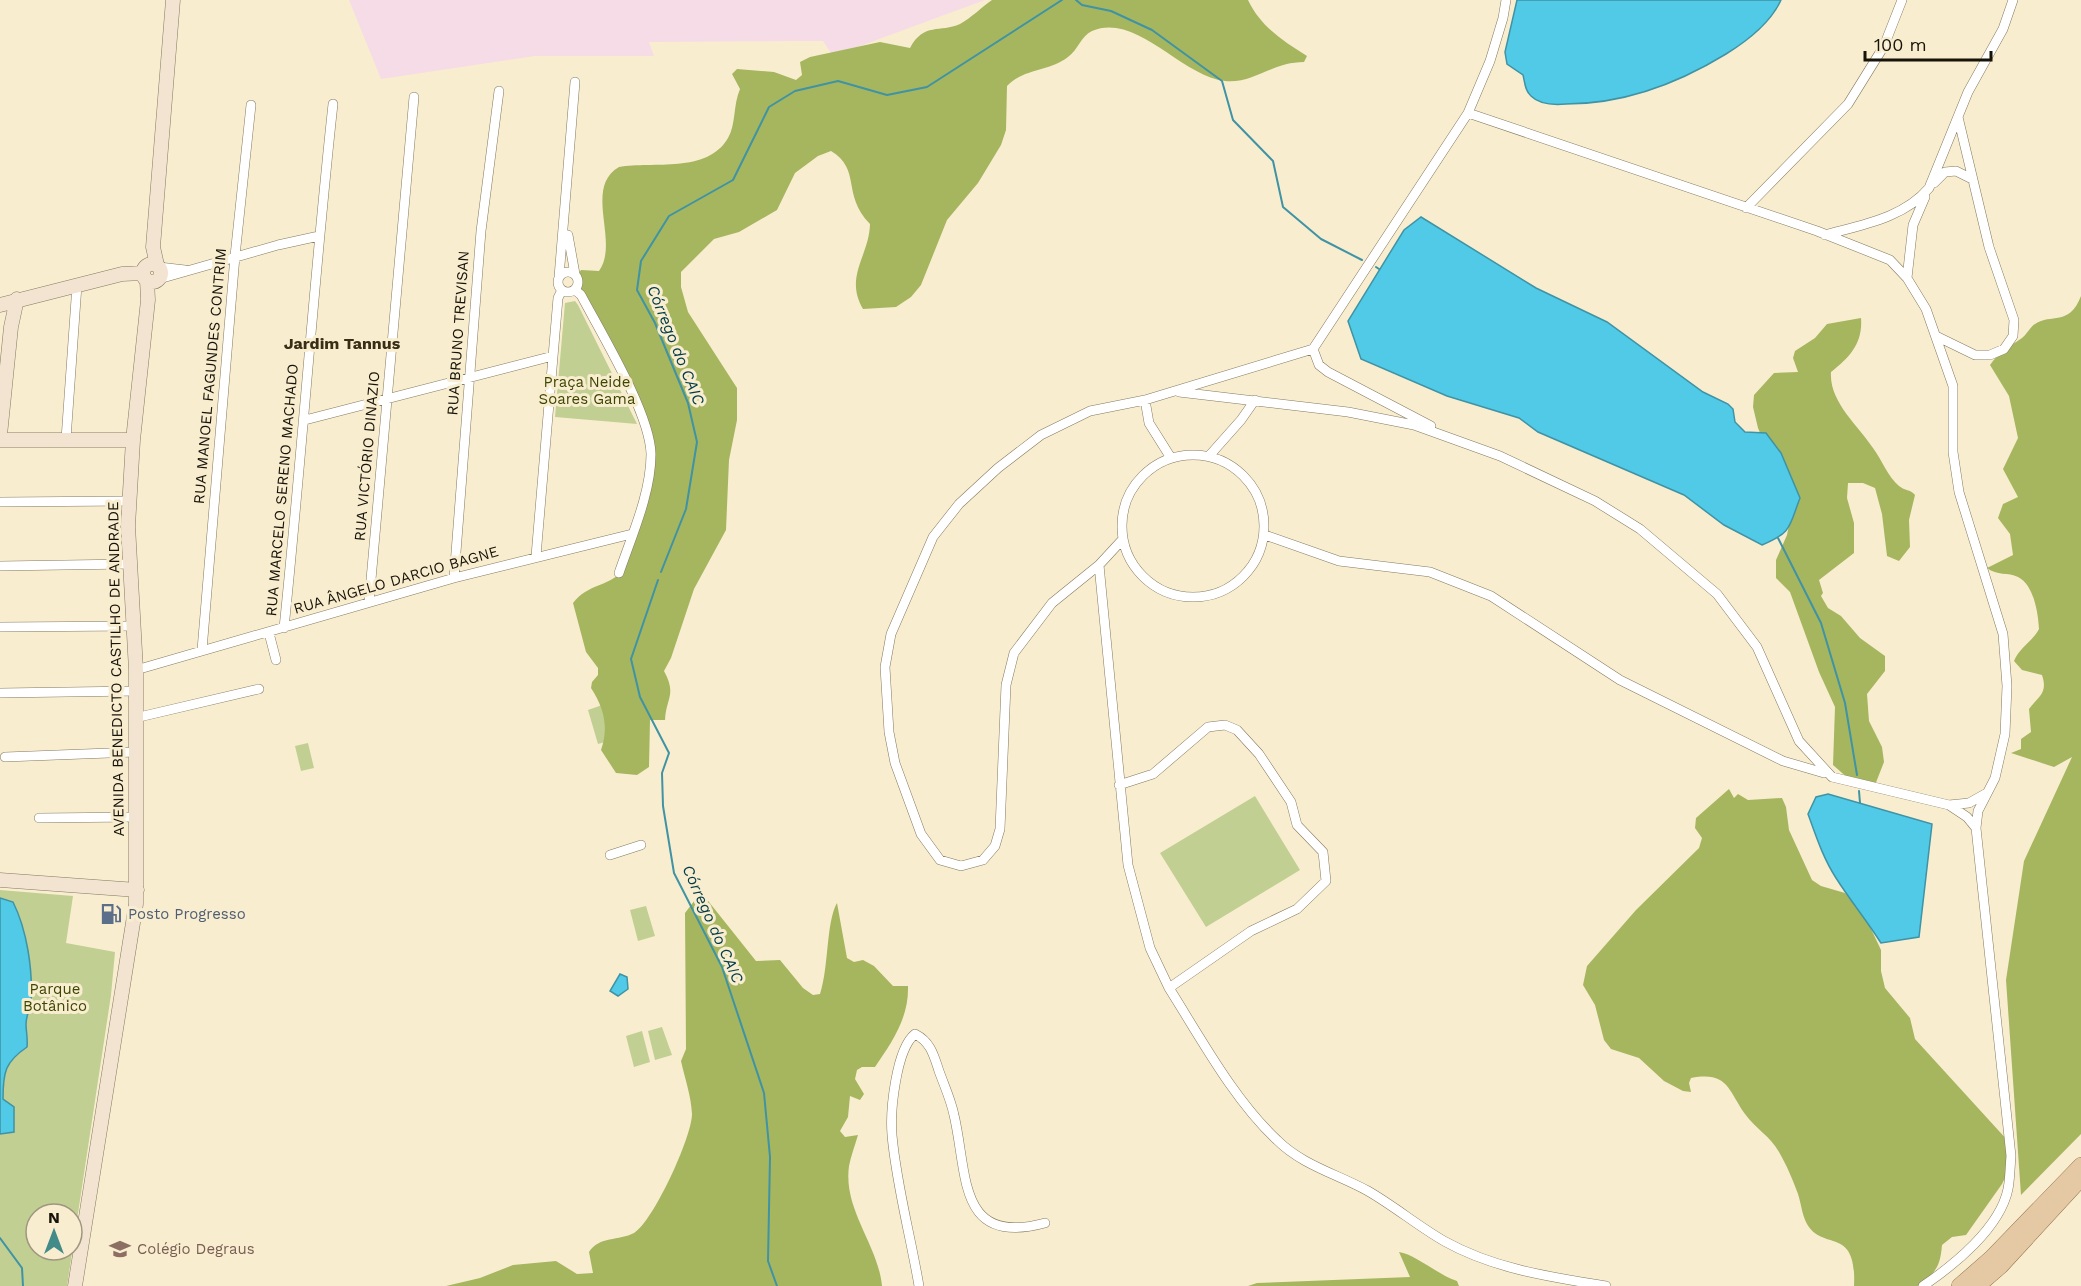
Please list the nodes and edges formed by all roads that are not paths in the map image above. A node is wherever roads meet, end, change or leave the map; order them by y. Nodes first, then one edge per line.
1 (173, 0) edge
2 (1506, 0) edge
3 (1902, 0) edge
4 (2013, 0) edge
5 (575, 82) dead end
6 (499, 91) dead end
7 (414, 98) dead end
8 (333, 104) dead end
9 (251, 105) dead end
10 (1468, 113) junction
11 (1958, 117) junction
12 (1972, 179) junction
13 (1929, 188) junction
14 (1746, 208) junction
15 (566, 224) junction
16 (1825, 235) junction
17 (319, 236) junction
18 (235, 256) junction
19 (152, 273) junction
20 (575, 274) junction
21 (559, 277) junction
22 (1907, 278) junction
23 (77, 285) junction
24 (562, 290) junction
25 (575, 290) junction
26 (17, 300) junction
27 (0, 305) edge
28 (0, 315) edge
29 (10, 327) junction
30 (1936, 336) junction
31 (1313, 349) junction
32 (553, 356) junction
33 (470, 377) junction
34 (1174, 391) junction
35 (387, 400) junction
36 (1145, 400) junction
37 (1256, 400) junction
38 (305, 420) junction
39 (0, 437) edge
40 (66, 439) junction
41 (133, 440) junction
42 (1455, 440) junction
43 (1209, 456) junction
44 (1171, 458) junction
45 (129, 501) junction
46 (0, 502) edge
47 (632, 534) junction
48 (1264, 535) junction
49 (1123, 539) junction
50 (536, 556) junction
51 (129, 564) junction
52 (1100, 565) junction
53 (0, 566) edge
54 (619, 573) dead end
55 (454, 578) junction
56 (369, 602) junction
57 (133, 626) junction
58 (0, 627) edge
59 (285, 628) junction
60 (269, 633) junction
61 (202, 650) junction
62 (276, 660) dead end
63 (136, 670) junction
64 (259, 689) dead end
65 (136, 691) junction
66 (0, 693) edge
67 (135, 718) junction
68 (135, 752) junction
69 (1809, 753) junction
70 (5, 757) dead end
71 (1799, 764) junction
72 (1832, 777) junction
73 (1119, 785) junction
74 (1985, 794) junction
75 (1949, 805) junction
76 (136, 817) junction
77 (39, 818) dead end
78 (1976, 828) junction
79 (641, 845) dead end
80 (608, 855) dead end
81 (0, 880) edge
82 (136, 890) junction
83 (1169, 988) junction
84 (2081, 1165) edge
85 (2081, 1179) edge
86 (1045, 1223) dead end
87 (75, 1286) edge
88 (919, 1286) edge
89 (1606, 1286) edge
90 (1923, 1286) edge
91 (1959, 1286) edge
92 (1978, 1286) edge

1 - 19 main road
2 - 10 street
3 - 14 street
4 - 11 street
5 - 15 street
6 - 33 street, RUA BRUNO TREVISAN
7 - 35 street, RUA VICTÓRIO DINAZIO
8 - 17 street, RUA MARCELO SERENO MACHADO
9 - 18 street, RUA MANOEL FAGUNDES CONTRIM
10 - 14 street
10 - 31 street
11 - 12 street
11 - 13 street
12 - 13 street
12 - 30 street
13 - 16 street
13 - 22 street
14 - 16 street
15 - 20 street
15 - 21 street
16 - 22 street
17 - 18 street
17 - 38 street, RUA MARCELO SERENO MACHADO
18 - 19 street
18 - 61 street, RUA MANOEL FAGUNDES CONTRIM
19 - 23 main road
19 - 41 main road, AVENIDA BENEDICTO CASTILHO DE ANDRADE
20 - 21 street
20 - 25 street
21 - 24 street
22 - 30 street
23 - 26 main road
23 - 40 street
24 - 25 street
24 - 32 street
25 - 47 street
26 - 27 main road
26 - 29 main road
28 - 29 main road
29 - 39 main road
30 - 74 street
31 - 34 street
31 - 42 street
32 - 33 street
32 - 50 street
33 - 35 street
33 - 55 street, RUA BRUNO TREVISAN
34 - 36 street
34 - 37 street
35 - 38 street
35 - 56 street, RUA VICTÓRIO DINAZIO
36 - 44 street
36 - 52 street
37 - 42 street
37 - 43 street
38 - 59 street, RUA MARCELO SERENO MACHADO
39 - 40 main road
40 - 41 main road
41 - 45 main road, AVENIDA BENEDICTO CASTILHO DE ANDRADE
42 - 69 street
43 - 44 street
43 - 48 street
44 - 49 street
45 - 46 street
45 - 51 main road, AVENIDA BENEDICTO CASTILHO DE ANDRADE
47 - 50 street, RUA ÂNGELO DARCIO BAGNE
47 - 54 street
48 - 49 street
48 - 71 street
49 - 52 street
50 - 55 street, RUA ÂNGELO DARCIO BAGNE
51 - 53 street
51 - 57 main road, AVENIDA BENEDICTO CASTILHO DE ANDRADE
52 - 73 street
55 - 56 street, RUA ÂNGELO DARCIO BAGNE
56 - 59 street, RUA ÂNGELO DARCIO BAGNE
57 - 58 street
57 - 63 main road, AVENIDA BENEDICTO CASTILHO DE ANDRADE
59 - 60 street, RUA ÂNGELO DARCIO BAGNE
60 - 61 street, RUA ÂNGELO DARCIO BAGNE
60 - 62 street, RUA MARCELO SERENO MACHADO
61 - 63 street, RUA ÂNGELO DARCIO BAGNE
63 - 65 main road, AVENIDA BENEDICTO CASTILHO DE ANDRADE
64 - 67 street
65 - 66 street
65 - 67 main road, AVENIDA BENEDICTO CASTILHO DE ANDRADE
67 - 68 main road, AVENIDA BENEDICTO CASTILHO DE ANDRADE
68 - 70 street
68 - 76 main road, AVENIDA BENEDICTO CASTILHO DE ANDRADE
69 - 71 street
69 - 72 street
71 - 72 street
72 - 75 street
73 - 83 street
73 - 83 street
74 - 75 street
74 - 78 street
75 - 78 street
76 - 77 street
76 - 82 main road, AVENIDA BENEDICTO CASTILHO DE ANDRADE
78 - 90 street
79 - 80 street
81 - 82 main road
82 - 87 main road, AVENIDA BENEDICTO CASTILHO DE ANDRADE
83 - 89 street
84 - 91 main road
85 - 92 main road
86 - 88 street

